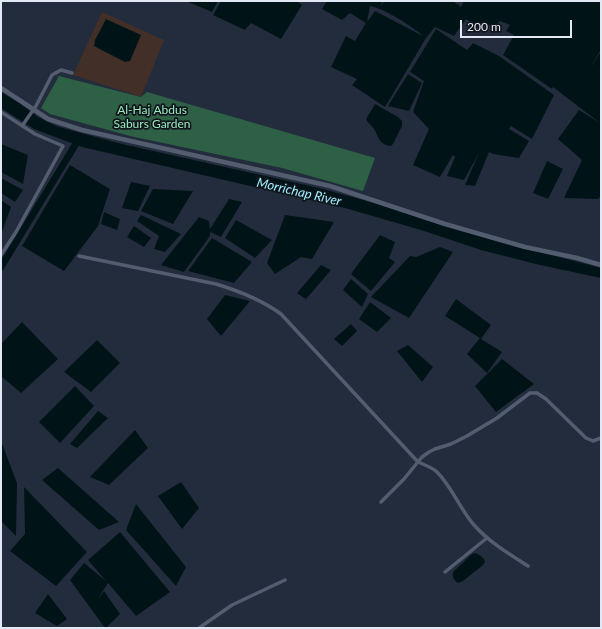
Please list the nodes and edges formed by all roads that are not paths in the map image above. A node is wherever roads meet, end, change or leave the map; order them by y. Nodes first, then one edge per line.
1 (72, 73) dead end
2 (1, 88) edge
3 (34, 110) junction
4 (1, 112) edge
5 (22, 126) junction
6 (1, 255) edge
7 (80, 256) dead end
8 (601, 265) edge
9 (601, 438) edge
10 (418, 462) junction
11 (381, 502) dead end
12 (487, 538) junction
13 (528, 566) dead end
14 (445, 572) dead end
15 (285, 580) dead end
16 (199, 628) edge

1 - 3 street
2 - 3 street
3 - 5 street
3 - 8 street
4 - 5 street
5 - 6 street
7 - 10 street
9 - 10 street
10 - 11 street
10 - 12 street
12 - 13 street
12 - 14 street
15 - 16 street

